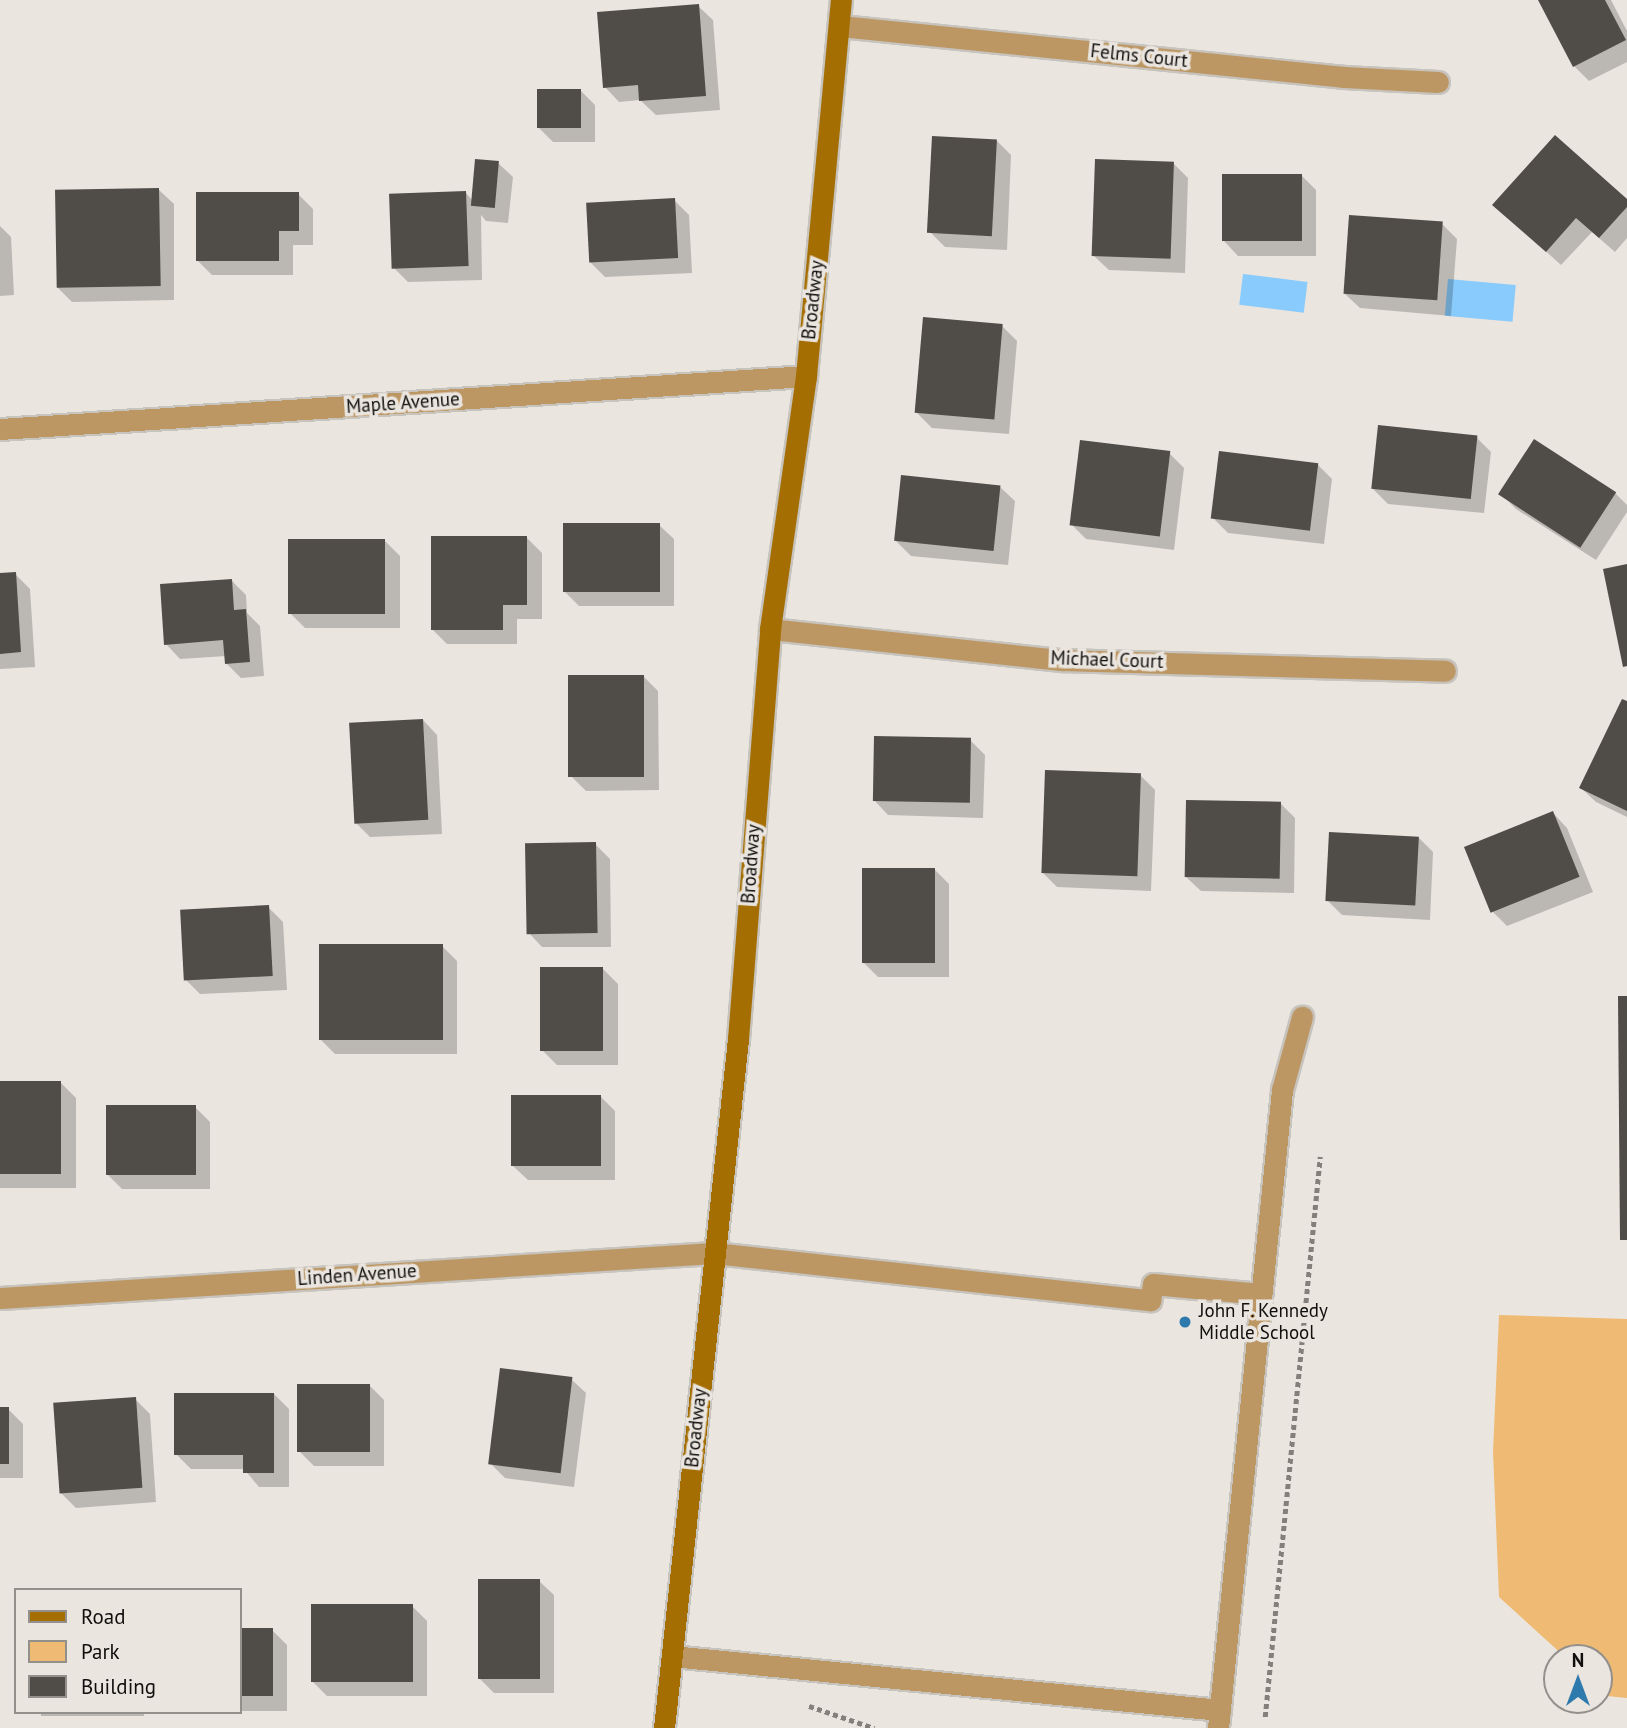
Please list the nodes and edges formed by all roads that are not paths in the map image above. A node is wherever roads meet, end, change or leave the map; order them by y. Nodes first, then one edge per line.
1 (841, 0) edge
2 (839, 26) junction
3 (1438, 82) dead end
4 (806, 376) junction
5 (0, 429) edge
6 (770, 629) junction
7 (1446, 671) dead end
8 (1302, 1017) dead end
9 (714, 1253) junction
10 (1261, 1294) junction
11 (0, 1298) edge
12 (672, 1656) junction
13 (1219, 1719) edge
14 (664, 1728) edge

1 - 2 main road, Broadway
2 - 3 street, Felms Court
2 - 4 main road, Broadway
4 - 5 street, Maple Avenue
4 - 6 main road, Broadway
6 - 7 street, Michael Court
6 - 9 main road, Broadway
8 - 10 street
9 - 10 street, Linden Avenue
9 - 11 street, Linden Avenue
9 - 12 main road, Broadway
10 - 13 street
12 - 13 street
12 - 14 main road, Broadway

